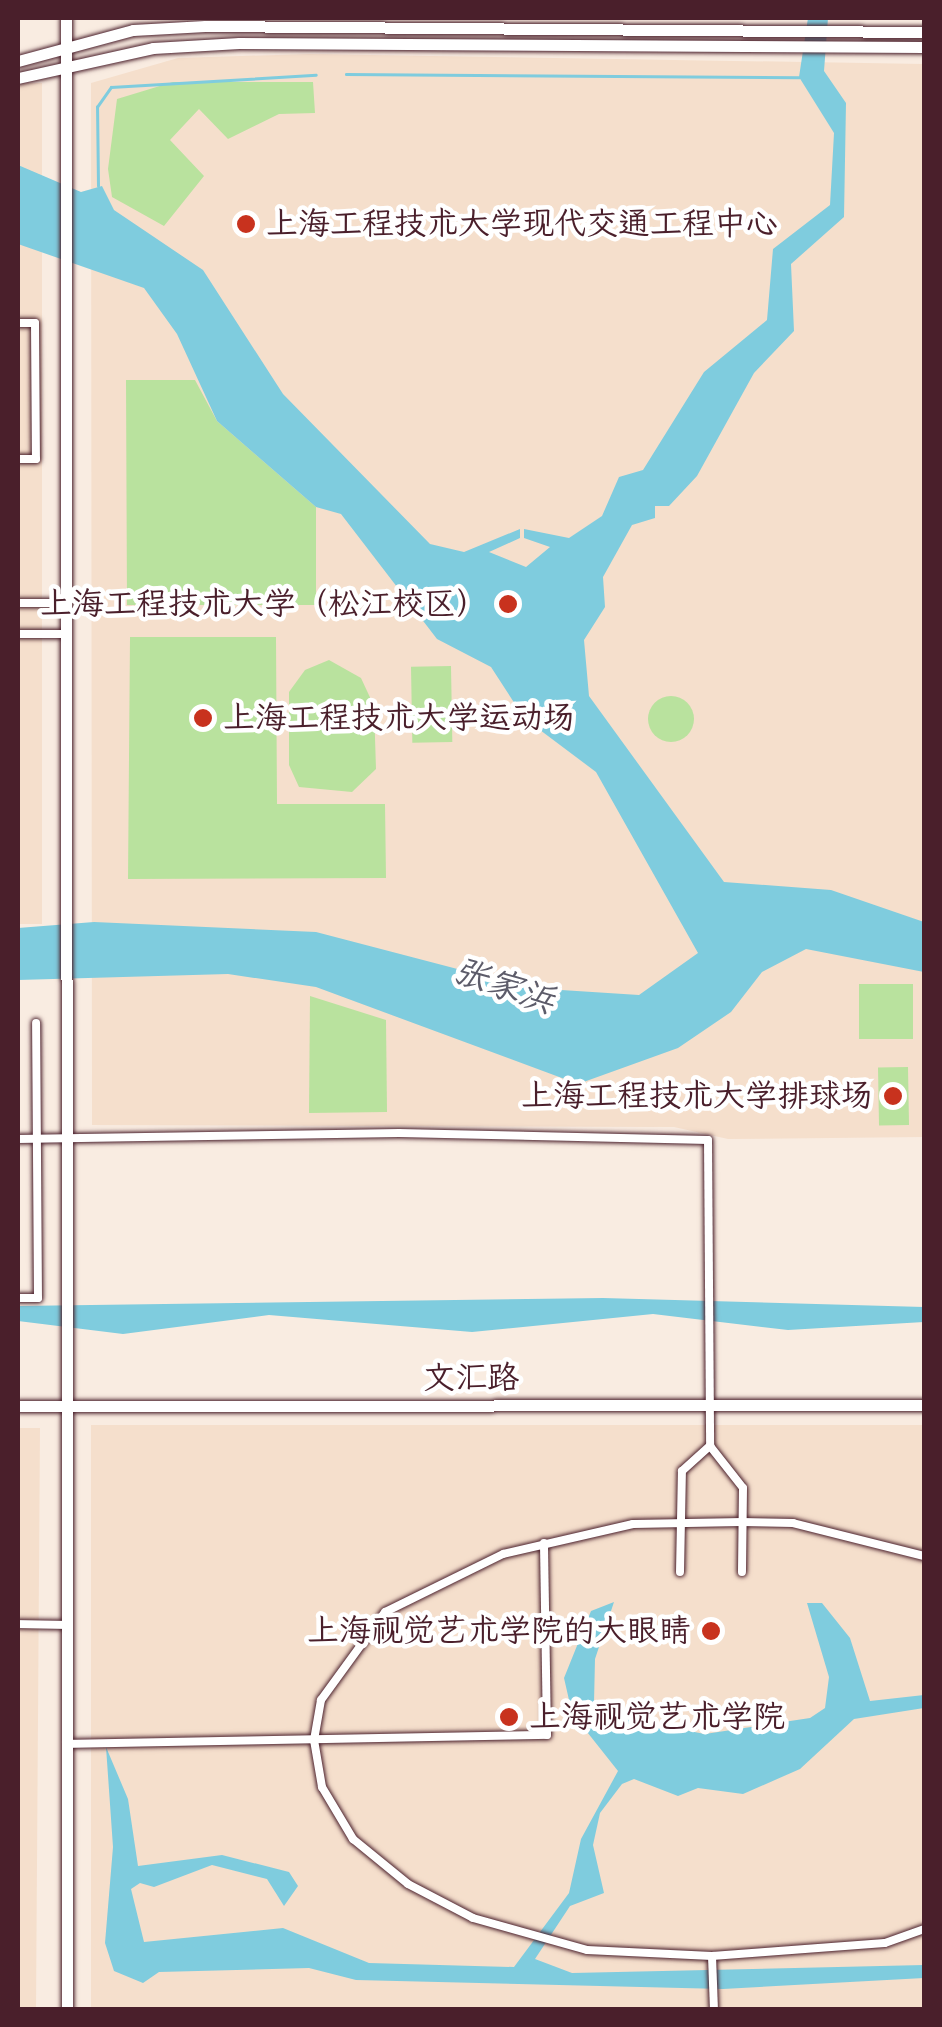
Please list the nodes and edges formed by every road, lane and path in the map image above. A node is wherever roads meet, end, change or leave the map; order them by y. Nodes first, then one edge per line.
1 (66, 18) edge
2 (924, 32) edge
3 (67, 44) junction
4 (924, 46) edge
5 (18, 61) edge
6 (66, 64) junction
7 (18, 78) edge
8 (18, 324) edge
9 (18, 459) edge
10 (18, 603) edge
11 (62, 603) junction
12 (18, 634) edge
13 (62, 634) junction
14 (36, 1023) dead end
15 (63, 1137) junction
16 (18, 1138) edge
17 (37, 1138) junction
18 (18, 1298) edge
19 (707, 1404) junction
20 (924, 1405) edge
21 (18, 1406) edge
22 (64, 1406) junction
23 (710, 1446) junction
24 (678, 1522) junction
25 (742, 1522) junction
26 (544, 1542) junction
27 (924, 1556) edge
28 (680, 1572) dead end
29 (742, 1572) dead end
30 (18, 1624) edge
31 (65, 1625) junction
32 (314, 1740) junction
33 (66, 1744) junction
34 (924, 1929) edge
35 (712, 1959) junction
36 (68, 2010) edge
37 (714, 2010) edge

1 - 3 main road
2 - 3 main road
3 - 5 main road
3 - 6 main road
4 - 6 main road
6 - 7 main road
6 - 11 main road
8 - 9 street
10 - 11 street
11 - 13 main road
12 - 13 street
13 - 15 main road
14 - 17 street
15 - 17 street
15 - 19 street
15 - 22 main road
16 - 17 street
17 - 18 street
19 - 20 main road, 文汇路
19 - 22 main road, 文汇路
19 - 23 street
21 - 22 main road, 文汇路
22 - 31 main road
23 - 24 street
23 - 25 street
24 - 25 street
24 - 26 street
24 - 28 street
25 - 27 street
25 - 29 street
26 - 32 street
26 - 32 street
30 - 31 street
31 - 33 main road
32 - 33 street
32 - 35 street
33 - 36 main road
34 - 35 street
35 - 37 street

